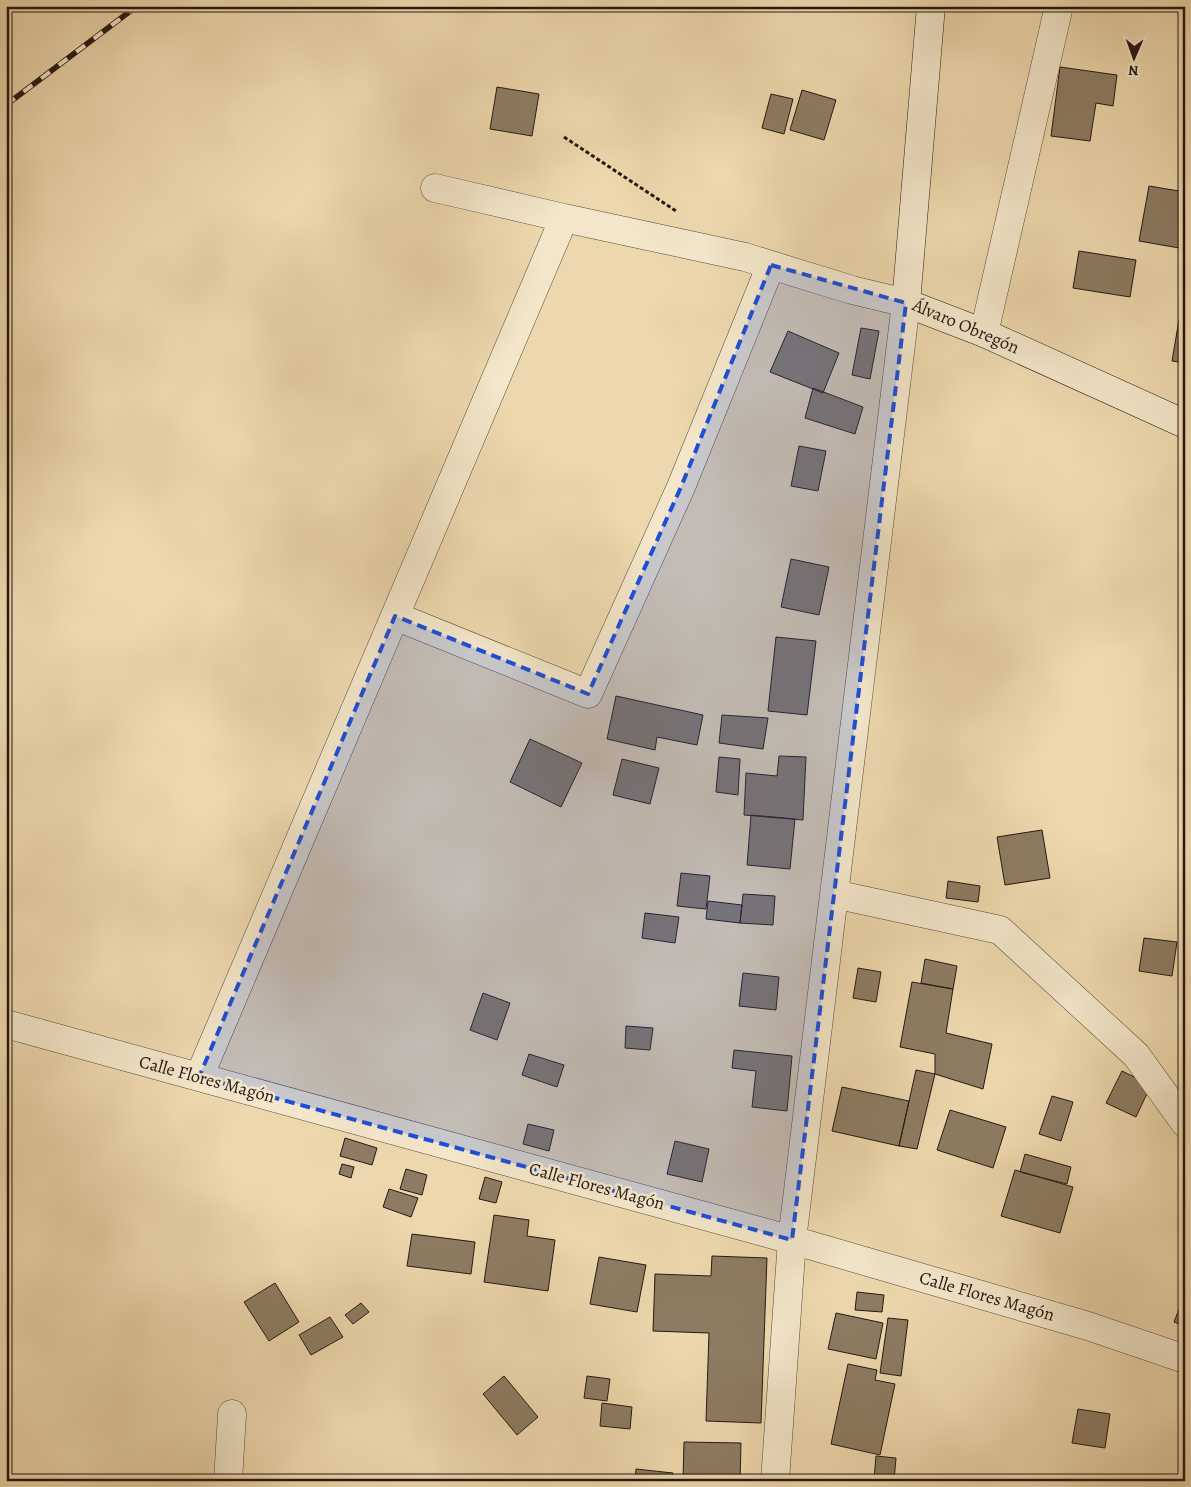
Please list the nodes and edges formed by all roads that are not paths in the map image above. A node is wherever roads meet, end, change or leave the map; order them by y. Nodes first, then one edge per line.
1 (931, 6) edge
2 (1059, 6) edge
3 (435, 188) dead end
4 (564, 218) junction
5 (771, 265) junction
6 (906, 303) junction
7 (984, 333) junction
8 (1185, 424) edge
9 (395, 616) junction
10 (834, 894) junction
11 (6, 1024) edge
12 (199, 1077) junction
13 (1185, 1123) edge
14 (792, 1240) junction
15 (1185, 1359) edge
16 (232, 1414) dead end
17 (228, 1481) edge
18 (775, 1481) edge

1 - 6 street, Álvaro Obregón
2 - 7 street
3 - 4 street
4 - 5 street
4 - 9 street
5 - 6 street
5 - 9 street
6 - 7 street, Álvaro Obregón
6 - 10 street
7 - 8 street, Álvaro Obregón
9 - 12 street
10 - 13 street
10 - 14 street
11 - 12 street, Calle Flores Magón
12 - 14 street, Calle Flores Magón
14 - 15 street, Calle Flores Magón
14 - 18 street
16 - 17 street

